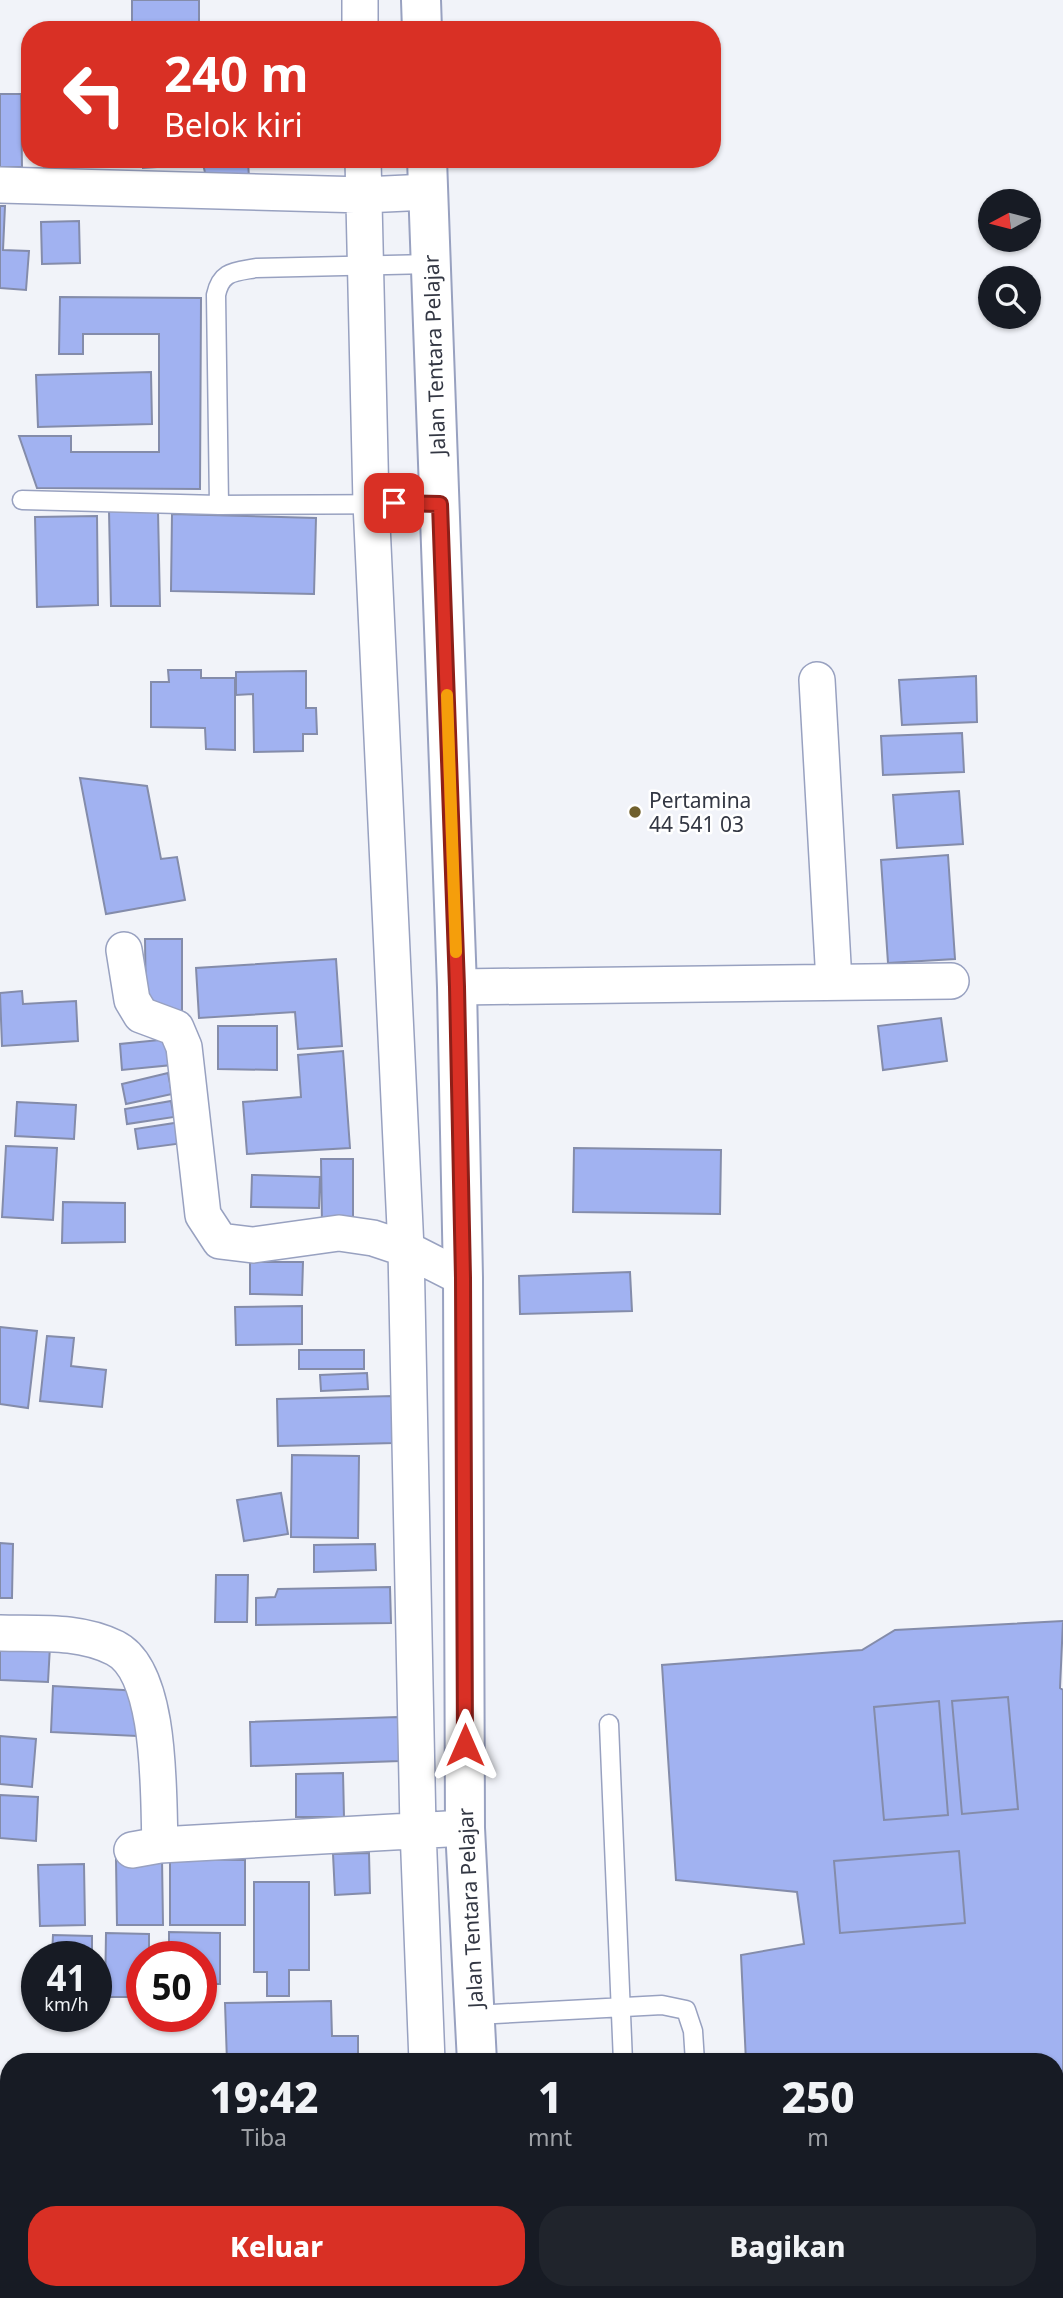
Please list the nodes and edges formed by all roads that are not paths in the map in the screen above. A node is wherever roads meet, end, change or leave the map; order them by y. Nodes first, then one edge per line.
1 (360, 0) edge
2 (421, 0) edge
3 (360, 21) edge
4 (422, 21) edge
5 (363, 168) edge
6 (427, 176) edge
7 (0, 185) edge
8 (364, 195) junction
9 (431, 264) junction
10 (366, 265) junction
11 (22, 500) dead end
12 (370, 503) junction
13 (440, 504) junction
14 (219, 505) junction
15 (817, 680) dead end
16 (124, 950) dead end
17 (951, 981) dead end
18 (834, 982) junction
19 (457, 987) junction
20 (406, 1249) junction
21 (463, 1278) junction
22 (0, 1633) edge
23 (609, 1724) dead end
24 (465, 1828) junction
25 (418, 1829) junction
26 (621, 2007) junction
27 (475, 2015) junction
28 (428, 2053) edge
29 (477, 2053) edge
30 (623, 2053) edge
31 (694, 2053) edge

1 - 3 street
2 - 4 main road
5 - 8 street
6 - 8 street
6 - 9 main road, Jalan Tentara Pelajar
7 - 8 street
8 - 10 street
9 - 10 lane
9 - 13 main road, Jalan Tentara Pelajar
10 - 12 street
10 - 14 lane
11 - 14 lane
12 - 13 lane
12 - 14 lane
12 - 20 street
13 - 19 main road, Jalan Tentara Pelajar
15 - 18 street
16 - 20 street
17 - 18 street
18 - 19 street
19 - 21 main road, Jalan Tentara Pelajar
20 - 21 street
20 - 25 street
21 - 24 main road, Jalan Tentara Pelajar
22 - 25 street
23 - 26 lane
24 - 25 street
24 - 27 main road, Jalan Tentara Pelajar
25 - 28 street
26 - 27 lane
26 - 30 lane
26 - 31 lane
27 - 29 main road, Jalan Tentara Pelajar

